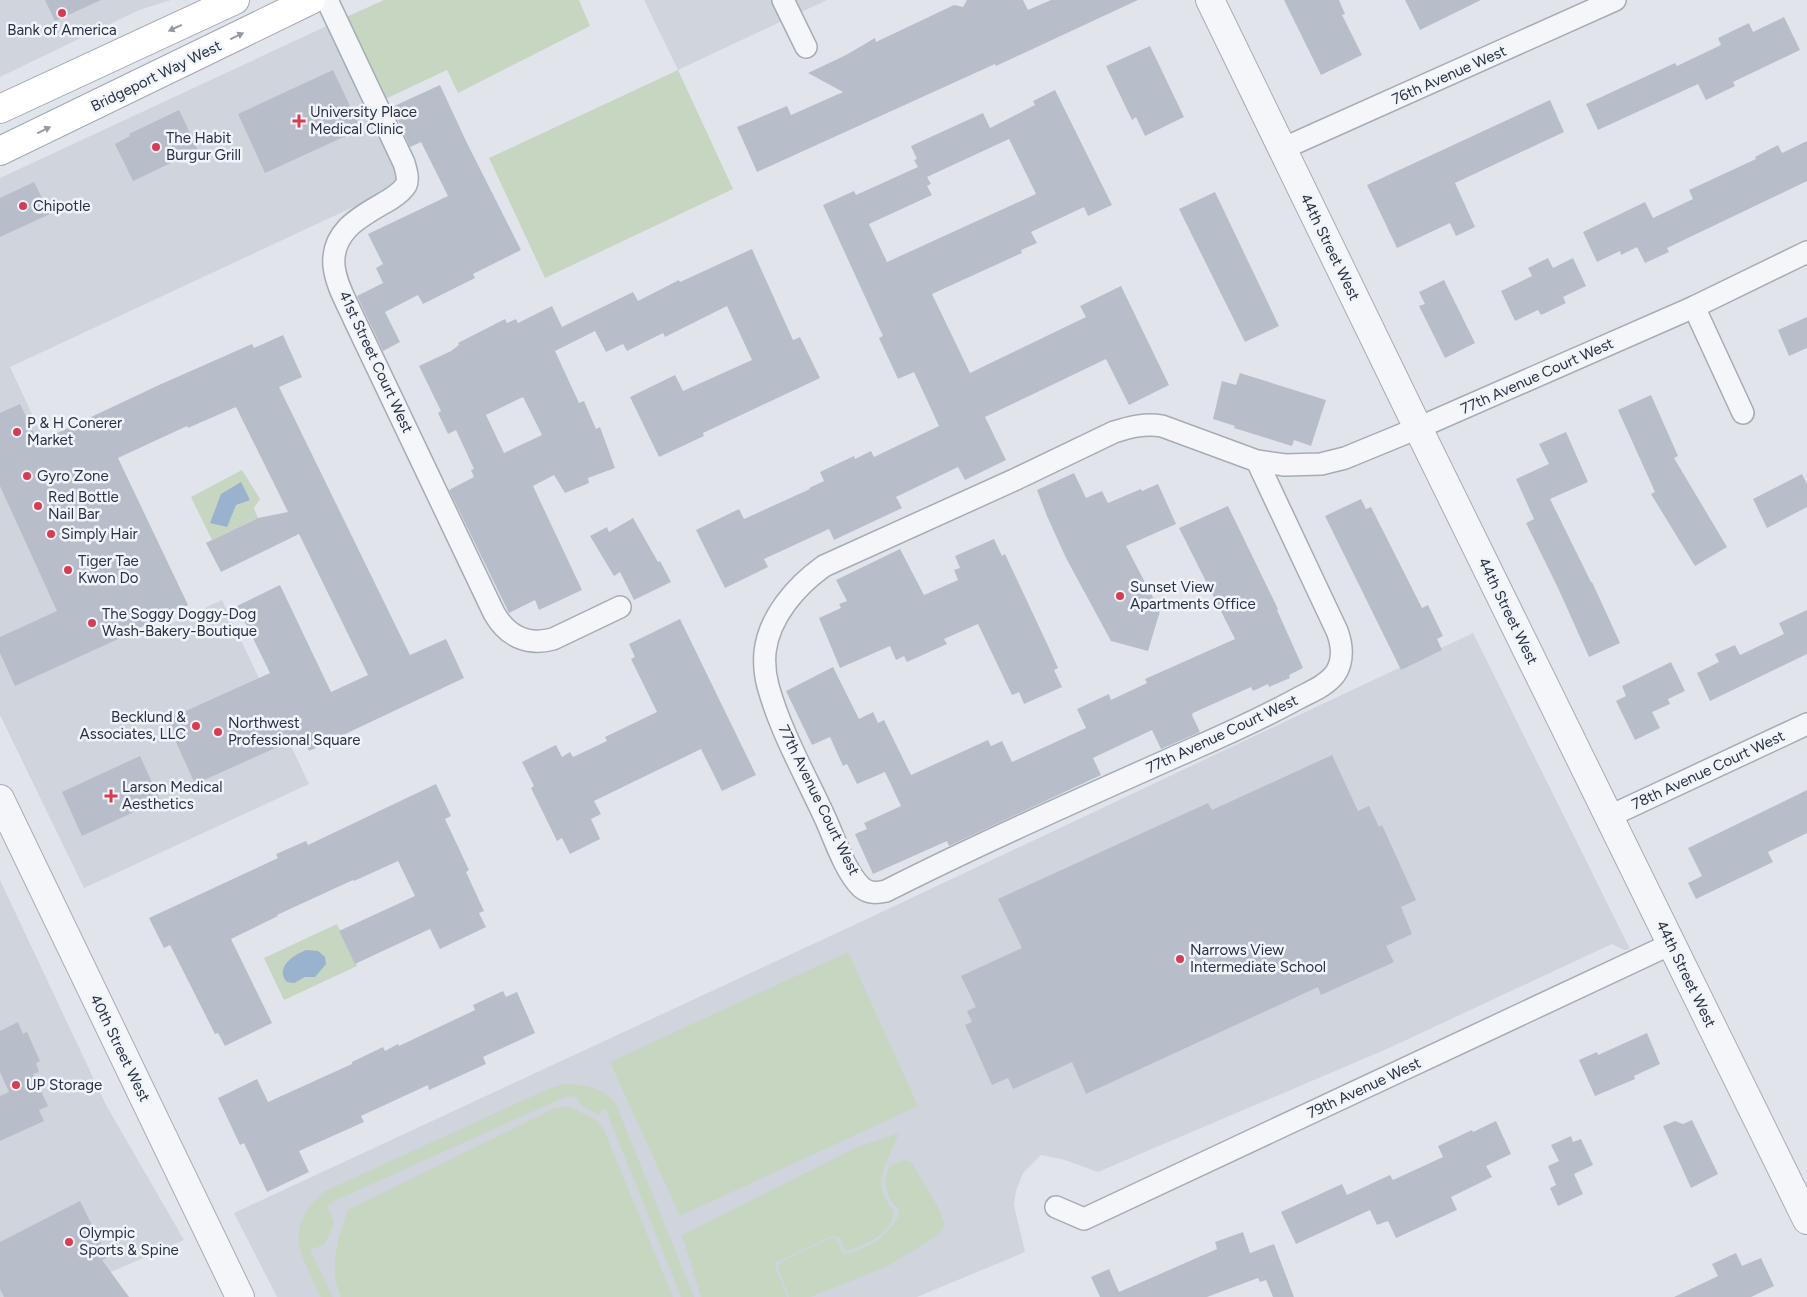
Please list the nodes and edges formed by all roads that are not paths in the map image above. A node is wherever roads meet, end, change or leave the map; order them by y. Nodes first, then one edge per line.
1 (235, 0) edge
2 (311, 0) edge
3 (328, 0) edge
4 (783, 0) edge
5 (1210, 0) edge
6 (1615, 0) edge
7 (806, 47) dead end
8 (0, 109) edge
9 (1282, 149) junction
10 (0, 151) edge
11 (1807, 252) edge
12 (1694, 307) junction
13 (1743, 414) dead end
14 (1418, 428) junction
15 (1257, 461) junction
16 (620, 606) dead end
17 (1807, 724) edge
18 (0, 799) edge
19 (1608, 816) junction
20 (1671, 944) junction
21 (1056, 1207) dead end
22 (1807, 1220) edge
23 (240, 1297) edge

1 -> 8 main road
10 -> 2 main road, Bridgeport Way West
3 - 16 street, 41st Street Court West
4 - 7 street
5 - 9 street, 44th Street West
6 - 9 street, 76th Avenue West
9 - 14 street, 44th Street West
11 - 12 street, 77th Avenue Court West
12 - 13 street
12 - 14 street, 77th Avenue Court West
14 - 15 street, 77th Avenue Court West
14 - 19 street, 44th Street West
15 - 15 street, 77th Avenue Court West
17 - 19 street, 78th Avenue Court West
18 - 23 street, 40th Street West
19 - 20 street, 44th Street West
20 - 21 street, 79th Avenue West
20 - 22 street, 44th Street West

